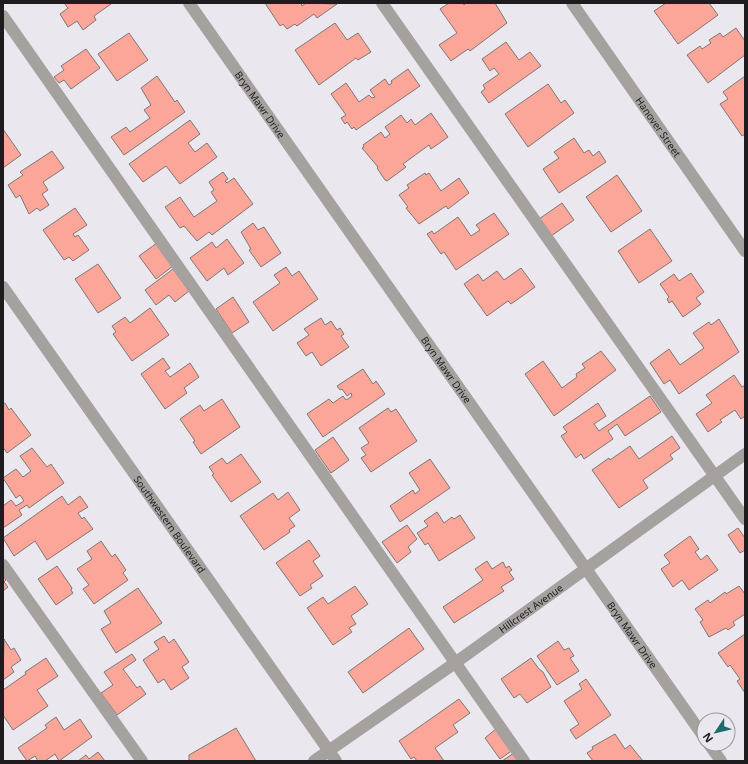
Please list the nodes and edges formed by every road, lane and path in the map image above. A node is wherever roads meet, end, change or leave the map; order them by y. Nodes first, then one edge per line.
1 (189, 3) edge
2 (382, 3) edge
3 (572, 3) edge
4 (3, 16) edge
5 (745, 251) edge
6 (3, 287) edge
7 (745, 454) edge
8 (714, 476) junction
9 (745, 519) edge
10 (3, 565) edge
11 (586, 569) junction
12 (456, 663) junction
13 (696, 726) edge
14 (715, 752) edge
15 (333, 756) edge
16 (142, 761) edge
17 (314, 761) edge
18 (524, 761) edge
19 (721, 761) edge

1 - 11 street, Bryn Mawr Drive
2 - 8 street
3 - 5 street, Hanover Street
4 - 12 street
6 - 15 street, Southwestern Boulevard
7 - 8 street, Hillcrest Avenue
8 - 9 street
8 - 11 street, Hillcrest Avenue
10 - 16 street
11 - 12 street, Hillcrest Avenue
11 - 13 street, Bryn Mawr Drive
12 - 15 street, Hillcrest Avenue
12 - 18 street
14 - 19 street
15 - 17 street, Hillcrest Avenue

